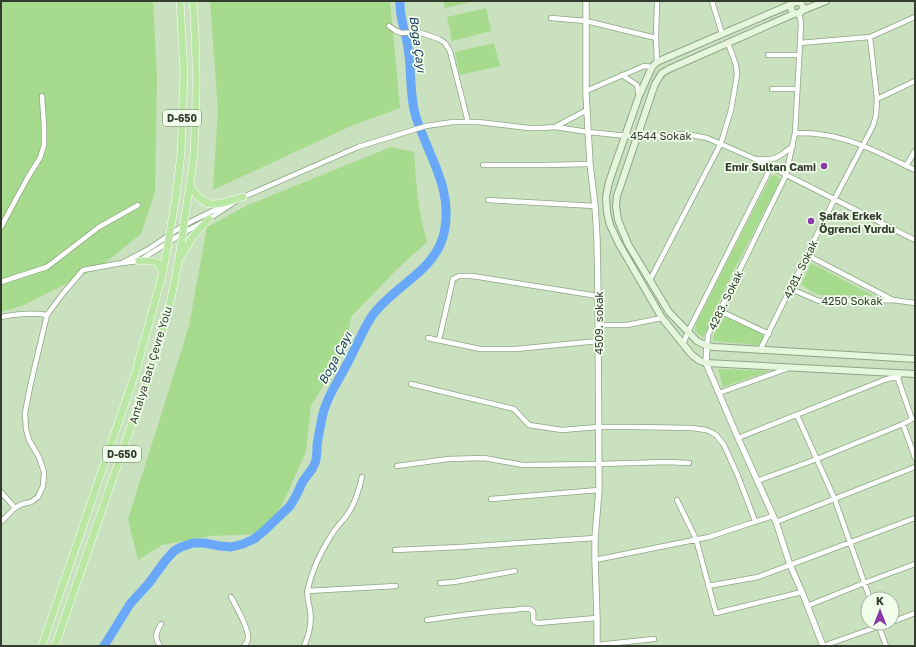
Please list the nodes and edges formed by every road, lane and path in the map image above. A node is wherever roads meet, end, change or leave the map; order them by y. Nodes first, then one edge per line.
1 (180, 1) edge
2 (192, 1) edge
3 (586, 1) edge
4 (657, 1) edge
5 (712, 1) edge
6 (826, 1) edge
7 (795, 2) edge
8 (799, 13) junction
9 (915, 17) edge
10 (552, 18) dead end
11 (586, 20) junction
12 (389, 26) dead end
13 (722, 34) junction
14 (870, 37) junction
15 (656, 38) junction
16 (728, 43) junction
17 (800, 43) junction
18 (768, 55) dead end
19 (799, 55) junction
20 (657, 62) junction
21 (652, 67) junction
22 (622, 75) junction
23 (915, 81) edge
24 (772, 89) dead end
25 (797, 89) junction
26 (586, 92) junction
27 (42, 96) dead end
28 (639, 96) junction
29 (877, 99) junction
30 (587, 110) junction
31 (468, 122) junction
32 (555, 126) junction
33 (588, 132) junction
34 (795, 133) junction
35 (624, 135) junction
36 (637, 137) junction
37 (721, 143) junction
38 (862, 145) junction
39 (793, 146) junction
40 (915, 151) edge
41 (753, 158) junction
42 (483, 164) dead end
43 (590, 164) junction
44 (906, 166) junction
45 (772, 167) junction
46 (915, 170) edge
47 (786, 175) junction
48 (190, 185) junction
49 (243, 197) junction
50 (488, 200) dead end
51 (834, 200) junction
52 (138, 205) dead end
53 (595, 206) junction
54 (209, 219) junction
55 (184, 225) junction
56 (1, 228) edge
57 (184, 233) junction
58 (170, 234) junction
59 (915, 240) edge
60 (168, 243) junction
61 (807, 255) junction
62 (178, 260) junction
63 (139, 261) junction
64 (122, 263) junction
65 (163, 272) junction
66 (650, 280) junction
67 (1, 282) edge
68 (791, 288) junction
69 (598, 296) junction
70 (893, 300) junction
71 (915, 303) edge
72 (720, 311) junction
73 (47, 315) junction
74 (1, 317) edge
75 (662, 318) junction
76 (598, 325) junction
77 (688, 332) junction
78 (769, 334) junction
79 (428, 338) dead end
80 (440, 340) junction
81 (598, 341) junction
82 (683, 344) junction
83 (706, 346) junction
84 (760, 350) junction
85 (915, 359) edge
86 (706, 363) junction
87 (792, 367) junction
88 (912, 373) edge
89 (897, 376) junction
90 (411, 384) dead end
91 (719, 393) junction
92 (797, 415) junction
93 (903, 424) junction
94 (598, 427) junction
95 (738, 438) junction
96 (915, 458) edge
97 (817, 459) junction
98 (689, 463) dead end
99 (599, 464) junction
100 (397, 466) dead end
101 (915, 467) edge
102 (362, 478) dead end
103 (757, 481) junction
104 (599, 490) junction
105 (1, 492) edge
106 (491, 499) dead end
107 (678, 500) dead end
108 (835, 500) junction
109 (15, 508) junction
110 (773, 516) junction
111 (915, 518) edge
112 (755, 521) junction
113 (1, 522) edge
114 (776, 522) junction
115 (595, 538) junction
116 (696, 539) junction
117 (850, 542) junction
118 (395, 550) dead end
119 (594, 560) junction
120 (915, 564) edge
121 (790, 565) junction
122 (515, 571) dead end
123 (440, 583) dead end
124 (864, 583) junction
125 (396, 586) dead end
126 (708, 586) junction
127 (307, 591) junction
128 (867, 591) edge
129 (802, 592) junction
130 (231, 597) dead end
131 (807, 606) junction
132 (915, 613) edge
133 (597, 618) junction
134 (900, 619) edge
135 (427, 620) dead end
136 (161, 624) dead end
137 (863, 631) edge
138 (881, 631) edge
139 (654, 639) dead end
140 (597, 645) edge
141 (42, 646) edge
142 (55, 646) edge
143 (160, 646) edge
144 (244, 646) edge
145 (304, 646) edge
146 (823, 646) edge
147 (886, 646) edge

1 - 58 highway, Antalya Batı Çevre Yolu / D-650
2 - 48 highway, Antalya Batı Çevre Yolu / D-650
3 - 11 street, 4509. sokak
4 - 15 street
5 - 13 street
6 - 8 main road
7 - 8 main road
7 - 8 main road
7 - 13 main road
8 - 16 main road
8 - 17 street, 4283. Sokak
9 - 14 street
10 - 11 street
11 - 15 street
11 - 26 street, 4509. sokak
12 - 31 street
13 - 20 main road
14 - 17 street
14 - 29 street, 4281. Sokak
15 - 20 street
16 - 36 main road
16 - 37 street
17 - 19 street, 4283. Sokak
18 - 19 street
19 - 25 street, 4283. Sokak
20 - 21 main road
21 - 22 street
21 - 28 main road
22 - 26 street
22 - 28 street
23 - 29 street
24 - 25 street
25 - 34 street, 4283. Sokak
26 - 30 street, 4509. sokak
27 - 56 street
28 - 35 main road
29 - 38 street, 4281. Sokak
30 - 32 street
30 - 33 street, 4509. sokak
31 - 32 street
31 - 49 street
32 - 33 street, 4544 Sokak
33 - 35 street, 4544 Sokak
33 - 43 street, 4509. sokak
34 - 38 street
34 - 39 street, 4283. Sokak
35 - 36 street, 4544 Sokak
35 - 75 main road
36 - 37 street, 4544 Sokak
36 - 66 main road
37 - 41 street, 4544 Sokak
37 - 66 street
38 - 44 street
38 - 51 street, 4281. Sokak
39 - 41 street
39 - 47 street, 4283. Sokak
40 - 44 street
41 - 45 street, 4544 Sokak
42 - 43 street
43 - 53 street, 4509. sokak
44 - 46 street
45 - 47 street, 4544 Sokak
45 - 77 street
47 - 51 street, 4544 Sokak
47 - 72 street, 4283. Sokak
48 - 49 highway
48 - 55 highway, Antalya Batı Çevre Yolu / D-650
49 - 54 street
49 - 55 street
50 - 53 street
51 - 59 street, 4544 Sokak
51 - 61 street, 4281. Sokak
52 - 67 street
53 - 69 street, 4509. sokak
54 - 57 street
54 - 62 highway
55 - 57 highway, Antalya Batı Çevre Yolu
55 - 58 street
57 - 60 street
57 - 62 highway, Antalya Batı Çevre Yolu
58 - 60 highway, Antalya Batı Çevre Yolu
58 - 64 street
60 - 63 street
60 - 65 highway, Antalya Batı Çevre Yolu
61 - 68 street, 4281. Sokak
61 - 70 street
62 - 142 highway, Antalya Batı Çevre Yolu / D-650
63 - 64 street
63 - 65 highway
64 - 73 street
65 - 141 highway, Antalya Batı Çevre Yolu
66 - 77 main road
68 - 70 street, 4250 Sokak
68 - 78 street, 4281. Sokak
69 - 76 street, 4509. sokak
69 - 80 street
70 - 71 street, 4250 Sokak
72 - 78 street
72 - 83 street, 4283. Sokak
73 - 74 street
73 - 109 street
75 - 76 street
75 - 82 main road
76 - 81 street, 4509. sokak
77 - 82 street
77 - 83 main road
78 - 84 street, 4281. Sokak
79 - 80 street
80 - 81 street
81 - 94 street, 4509. sokak
82 - 86 main road
83 - 84 main road
83 - 86 street, 4283. Sokak
84 - 85 main road
86 - 87 main road
86 - 91 street, 4283. Sokak
87 - 88 main road
87 - 91 street
88 - 89 street
89 - 92 street
89 - 93 street
90 - 94 street
91 - 95 street, 4283. Sokak
92 - 95 street
92 - 97 street
93 - 96 street
93 - 97 street
94 - 99 street, 4509. sokak
94 - 112 street
95 - 103 street, 4283. Sokak
97 - 103 street
97 - 108 street
98 - 99 street
99 - 100 street
99 - 104 street, 4509. sokak
101 - 108 street
102 - 127 street
103 - 110 street, 4283. Sokak
104 - 106 street
104 - 115 street, 4509. sokak
105 - 109 street
107 - 116 street
108 - 114 street
108 - 117 street
109 - 113 street
110 - 112 street
110 - 114 street, 4283. Sokak
111 - 117 street
112 - 116 street
114 - 121 street, 4283. Sokak
115 - 118 street
115 - 119 street, 4509. sokak
116 - 119 street
116 - 126 street
117 - 121 street
117 - 124 street
119 - 133 street, 4509. sokak
120 - 124 street
121 - 126 street
121 - 129 street, 4283. Sokak
122 - 123 street
124 - 128 street
124 - 131 street
125 - 127 street
126 - 129 street
127 - 145 street
129 - 131 street, 4283. Sokak
130 - 144 street
131 - 146 street, 4283. Sokak
132 - 134 street
133 - 135 street
133 - 140 street, 4509. sokak
136 - 143 street
137 - 146 street
138 - 147 street
139 - 140 street

